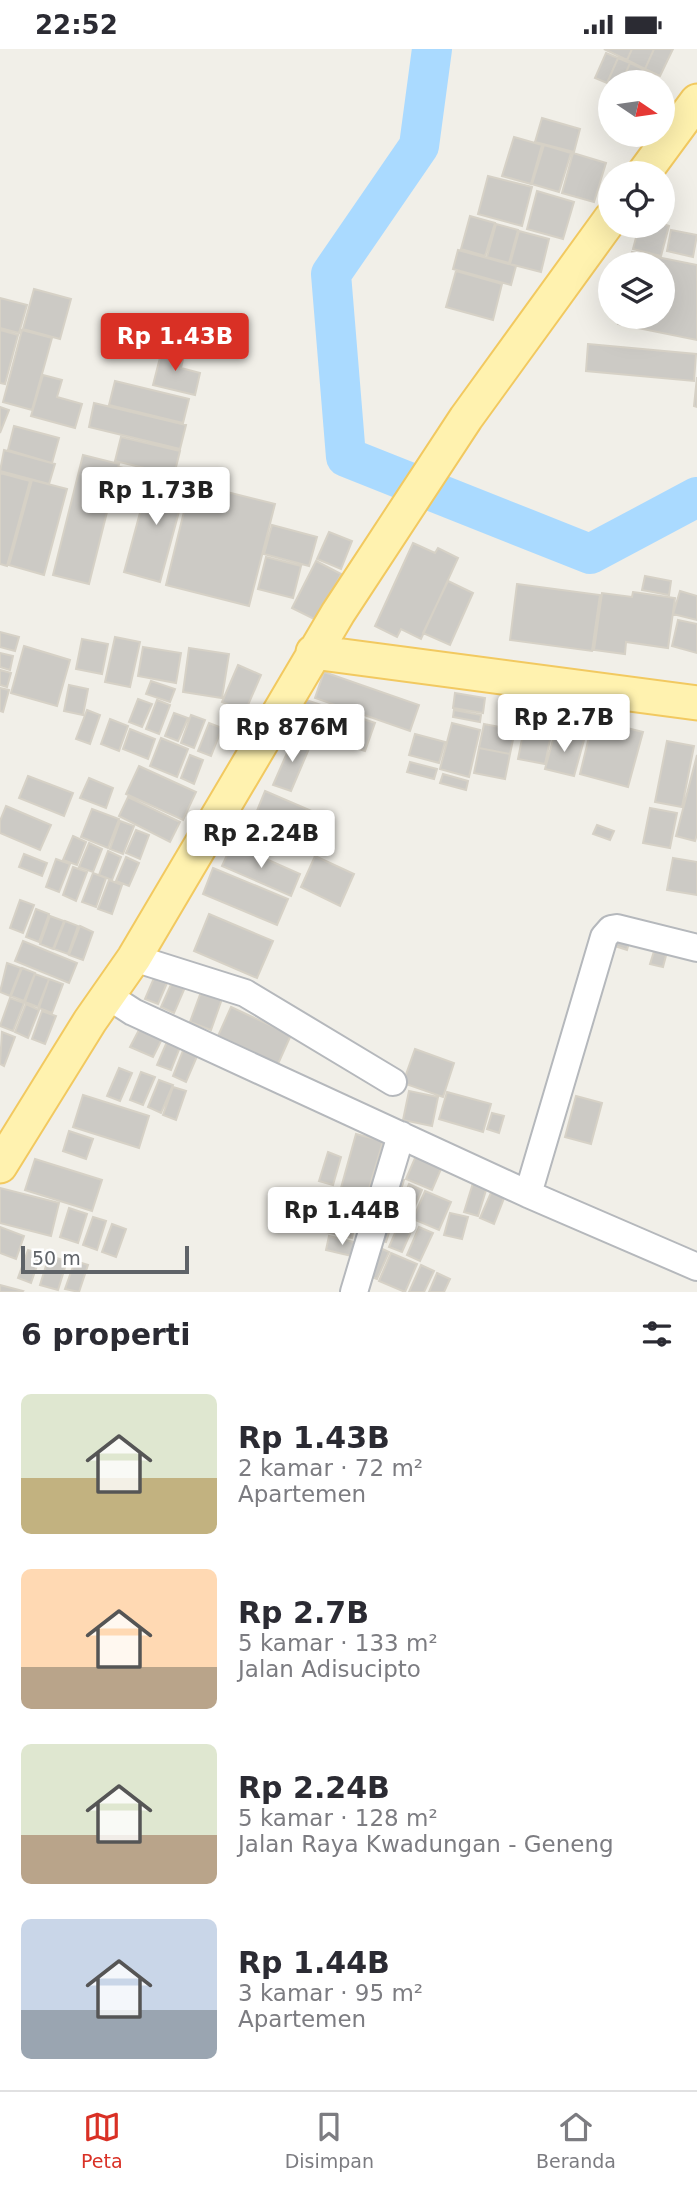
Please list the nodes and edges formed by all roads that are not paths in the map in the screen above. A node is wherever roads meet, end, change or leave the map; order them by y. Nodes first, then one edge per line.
1 (697, 101) edge
2 (652, 161) edge
3 (598, 236) edge
4 (313, 652) junction
5 (697, 703) edge
6 (697, 948) edge
7 (134, 958) junction
8 (108, 996) junction
9 (393, 1082) dead end
10 (401, 1135) junction
11 (0, 1166) edge
12 (528, 1194) junction
13 (697, 1267) edge
14 (354, 1292) edge

1 - 2 main road
3 - 4 main road
4 - 5 main road
4 - 7 main road
6 - 12 street
7 - 8 main road
7 - 9 street
8 - 10 street
8 - 11 main road
10 - 12 street
10 - 14 street
12 - 13 street

